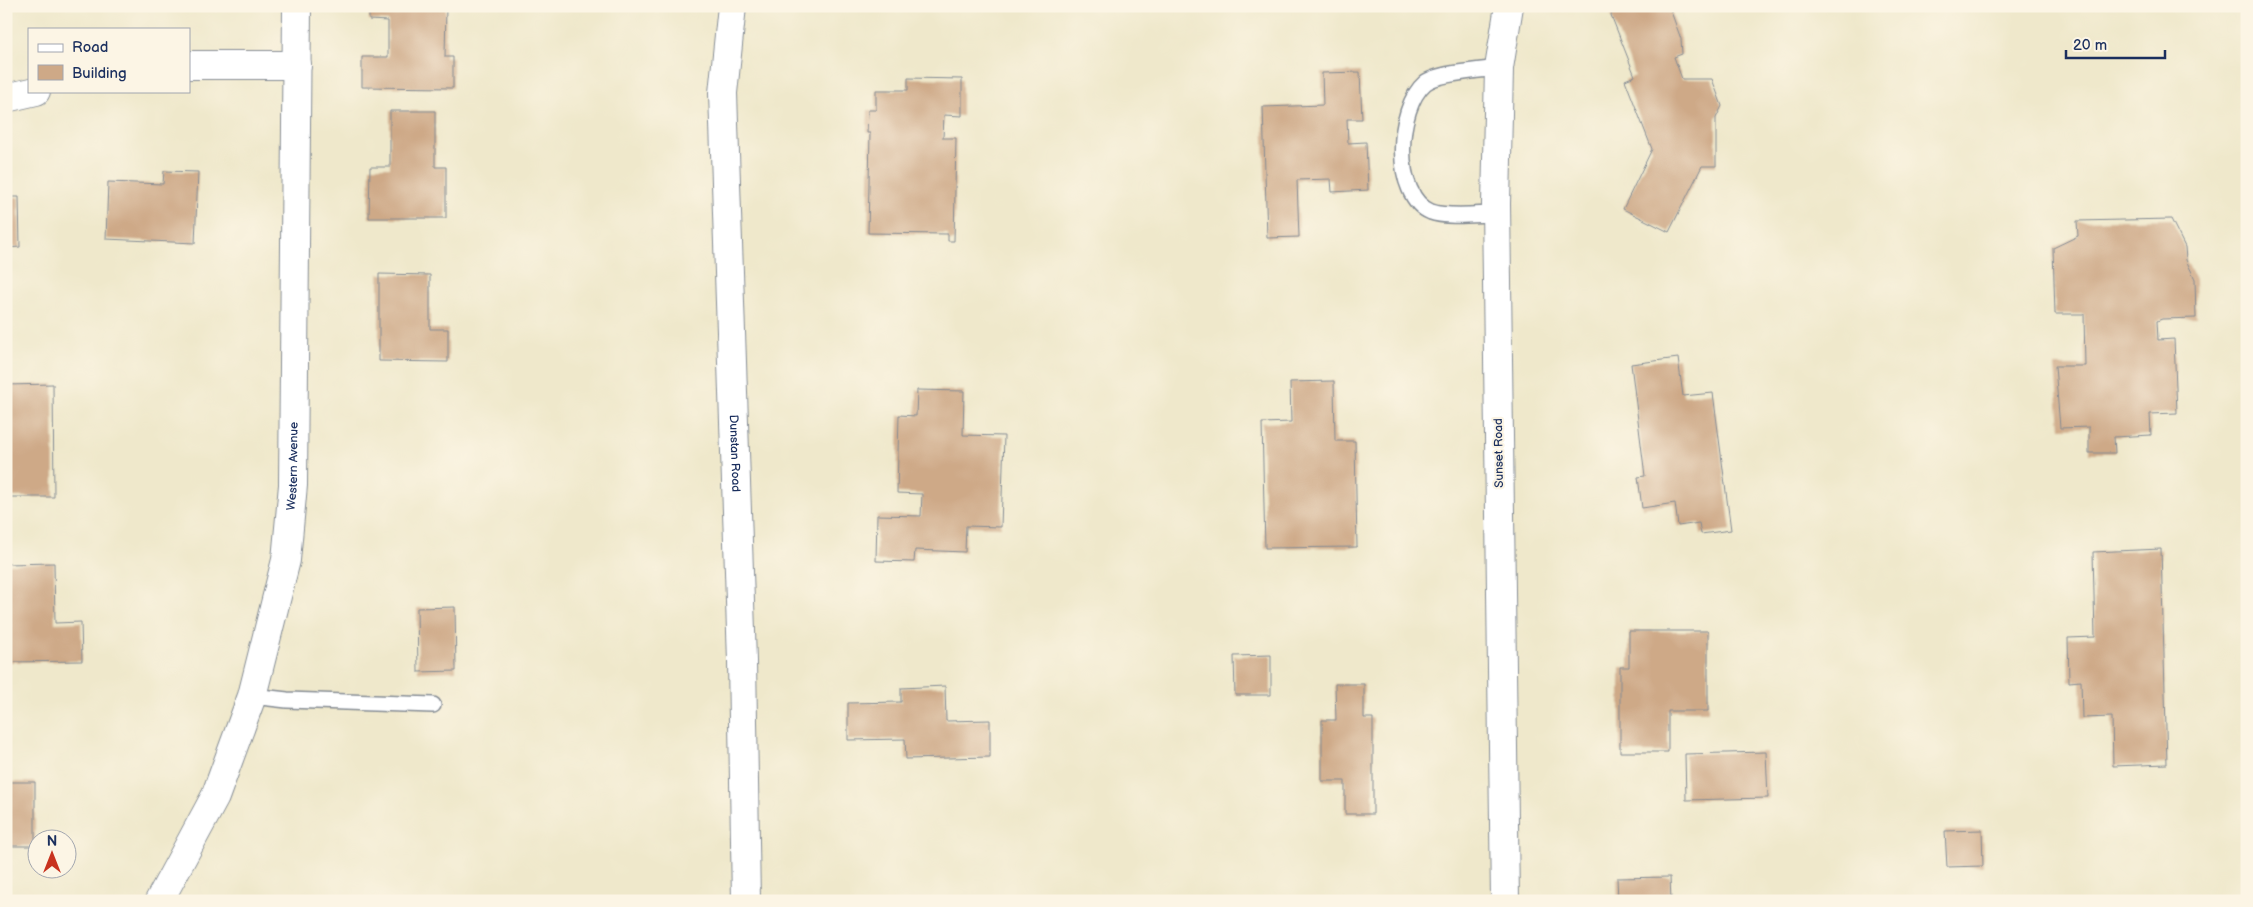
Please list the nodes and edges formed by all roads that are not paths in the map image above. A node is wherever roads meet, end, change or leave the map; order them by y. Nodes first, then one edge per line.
1 (297, 6) edge
2 (732, 6) edge
3 (1509, 6) edge
4 (190, 66) edge
5 (297, 66) junction
6 (1499, 68) junction
7 (32, 92) edge
8 (6, 98) edge
9 (1496, 214) junction
10 (252, 696) junction
11 (433, 705) dead end
12 (159, 901) edge
13 (746, 901) edge
14 (1505, 901) edge

1 - 5 street, Western Avenue
2 - 13 street, Dunstan Road
3 - 6 street, Sunset Road
4 - 5 street
5 - 10 street, Western Avenue
6 - 9 street, Sunset Road
6 - 9 lane
7 - 8 street
9 - 14 street, Sunset Road
10 - 11 lane
10 - 12 street, Western Avenue

